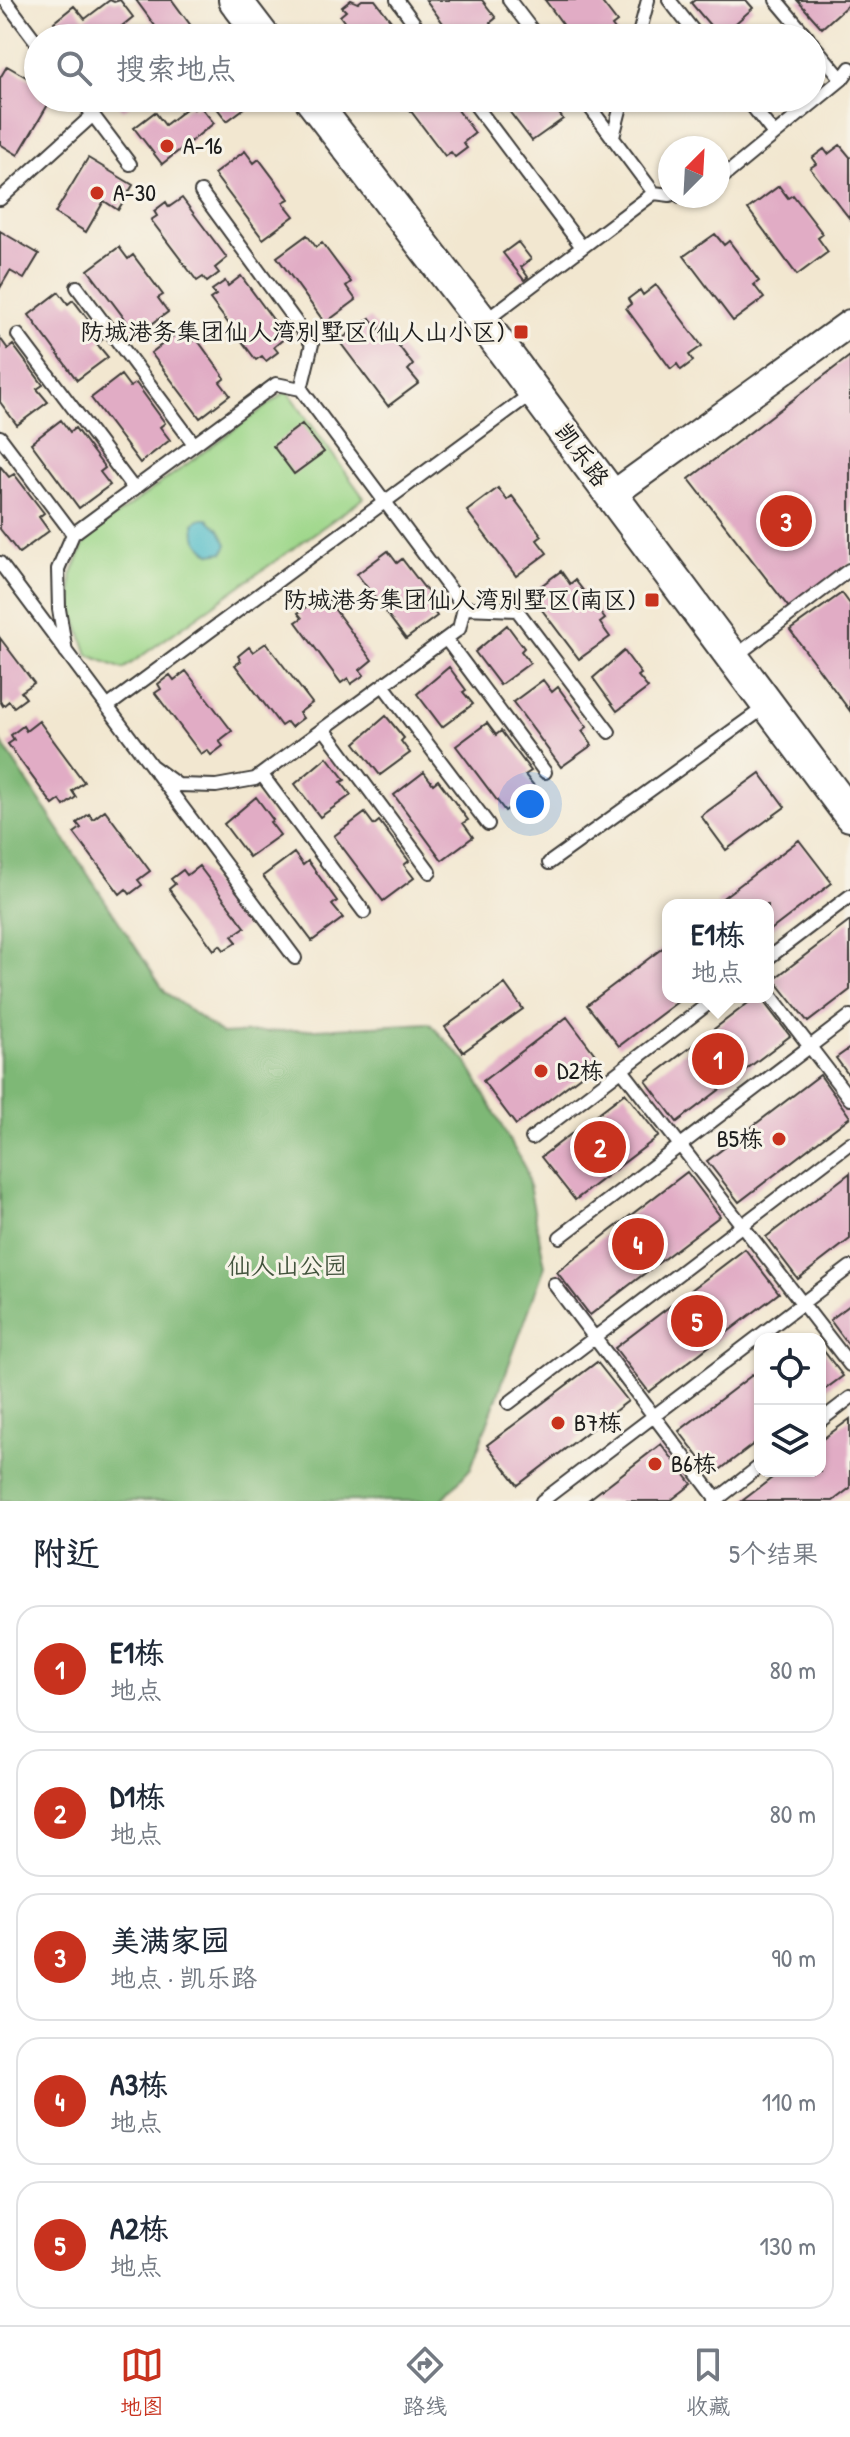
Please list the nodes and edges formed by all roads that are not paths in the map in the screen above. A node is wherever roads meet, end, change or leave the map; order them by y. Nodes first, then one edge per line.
1 (5, 0) edge
2 (235, 0) edge
3 (397, 0) edge
4 (509, 0) edge
5 (648, 0) edge
6 (669, 0) edge
7 (776, 0) edge
8 (253, 24) edge
9 (415, 24) edge
10 (527, 24) edge
11 (642, 24) edge
12 (688, 24) edge
13 (796, 24) edge
14 (24, 25) edge
15 (826, 55) edge
16 (846, 73) edge
17 (826, 90) edge
18 (91, 112) edge
19 (321, 112) edge
20 (481, 112) edge
21 (594, 112) edge
22 (619, 112) edge
23 (757, 112) edge
24 (800, 112) edge
25 (93, 115) junction
26 (774, 134) junction
27 (613, 137) junction
28 (130, 164) dead end
29 (730, 171) edge
30 (201, 192) dead end
31 (654, 193) junction
32 (658, 194) edge
33 (0, 199) edge
34 (582, 247) junction
35 (77, 287) dead end
36 (483, 323) junction
37 (850, 323) edge
38 (18, 335) dead end
39 (301, 389) junction
40 (534, 391) junction
41 (0, 437) edge
42 (194, 444) junction
43 (134, 489) junction
44 (612, 495) junction
45 (385, 502) junction
46 (73, 534) junction
47 (0, 563) edge
48 (850, 572) edge
49 (464, 608) junction
50 (446, 639) junction
51 (66, 652) junction
52 (733, 658) junction
53 (383, 685) junction
54 (768, 705) junction
55 (107, 707) junction
56 (324, 729) junction
57 (609, 732) dead end
58 (152, 766) junction
59 (545, 772) dead end
60 (262, 775) junction
61 (850, 815) edge
62 (488, 824) dead end
63 (549, 863) dead end
64 (430, 872) dead end
65 (850, 896) edge
66 (364, 912) dead end
67 (774, 953) edge
68 (295, 958) dead end
69 (774, 1000) edge
70 (709, 1003) edge
71 (850, 1016) edge
72 (810, 1047) junction
73 (622, 1070) junction
74 (850, 1099) edge
75 (532, 1138) dead end
76 (850, 1143) edge
77 (680, 1145) junction
78 (742, 1225) junction
79 (560, 1237) dead end
80 (850, 1267) edge
81 (554, 1284) dead end
82 (802, 1303) junction
83 (594, 1337) junction
84 (850, 1365) edge
85 (850, 1398) edge
86 (509, 1403) dead end
87 (654, 1416) junction
88 (826, 1416) edge
89 (754, 1471) edge
90 (716, 1500) edge
91 (542, 1501) edge

1 - 14 lane
2 - 8 street
3 - 9 lane
4 - 10 lane
5 - 11 lane
6 - 12 lane
7 - 13 lane
15 - 16 lane
16 - 17 lane
18 - 25 lane
19 - 36 street, 凯乐路
20 - 34 lane
21 - 27 lane
22 - 27 lane
23 - 26 lane
24 - 26 lane
25 - 28 lane
25 - 33 lane
26 - 29 lane
27 - 31 lane
30 - 39 lane
31 - 32 lane
31 - 34 lane
34 - 36 lane
35 - 42 lane
36 - 40 street, 凯乐路
37 - 44 street
38 - 43 lane
39 - 42 lane
39 - 45 lane
40 - 44 street, 凯乐路
40 - 45 lane
41 - 46 lane
42 - 43 lane
43 - 46 lane
44 - 52 street, 凯乐路
45 - 49 lane
45 - 55 lane
46 - 51 lane
47 - 51 lane
48 - 52 lane
49 - 50 lane
49 - 57 lane
50 - 53 lane
50 - 59 lane
51 - 55 lane
52 - 54 street, 凯乐路
53 - 56 lane
53 - 62 lane
54 - 61 street, 凯乐路
54 - 63 lane
55 - 58 lane
56 - 60 lane
56 - 64 lane
58 - 60 lane
58 - 68 lane
60 - 66 lane
65 - 67 lane
69 - 72 lane
70 - 73 lane
71 - 72 lane
72 - 74 lane
72 - 77 lane
73 - 75 lane
73 - 77 lane
76 - 78 lane
77 - 78 lane
77 - 79 lane
78 - 82 lane
78 - 83 lane
80 - 82 lane
81 - 83 lane
82 - 84 lane
82 - 87 lane
83 - 86 lane
83 - 87 lane
85 - 88 lane
87 - 90 lane
87 - 91 lane
89 - 90 lane

